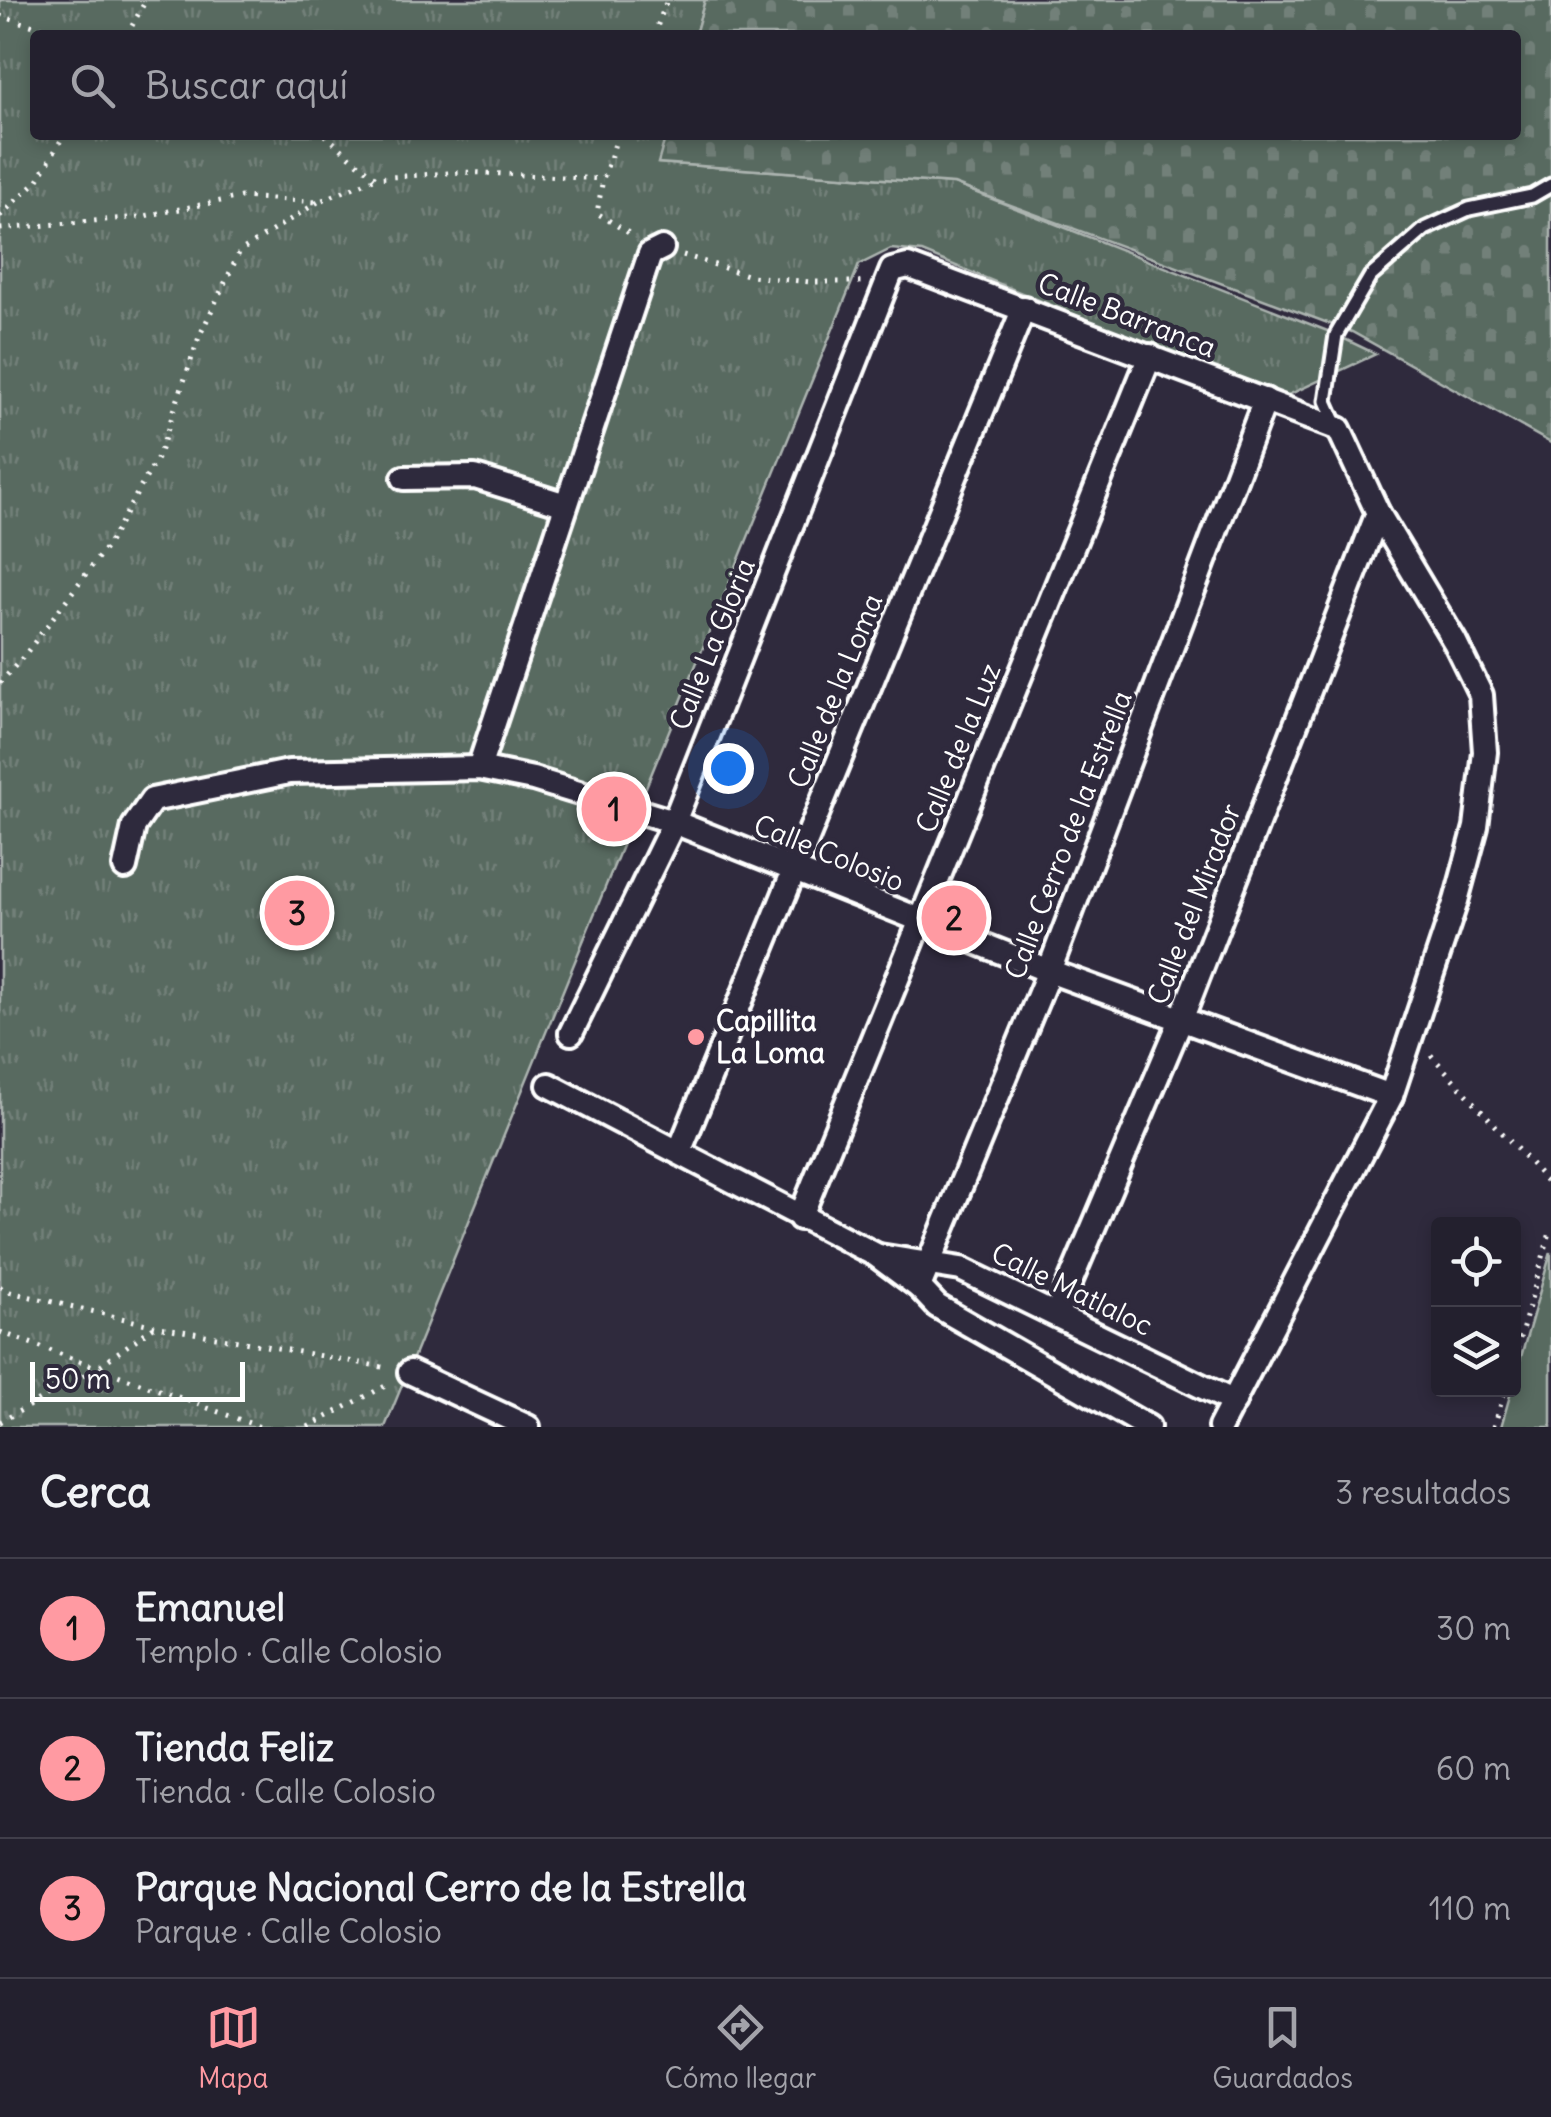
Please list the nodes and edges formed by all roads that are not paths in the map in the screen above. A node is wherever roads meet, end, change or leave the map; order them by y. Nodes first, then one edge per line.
1 (1551, 185) edge
2 (662, 248) road end
3 (891, 273) joint
4 (1024, 308) junction
5 (1150, 356) junction
6 (1265, 400) junction
7 (1339, 430) junction
8 (404, 478) dead end
9 (566, 505) junction
10 (1378, 514) junction
11 (479, 768) junction
12 (674, 822) junction
13 (125, 866) dead end
14 (794, 872) junction
15 (919, 922) junction
16 (1049, 971) junction
17 (1182, 1020) junction
18 (571, 1034) dead end
19 (549, 1085) dead end
20 (1391, 1096) junction
21 (679, 1152) junction
22 (800, 1218) junction
23 (876, 1255) junction
24 (930, 1262) junction
25 (919, 1287) junction
26 (1057, 1313) junction
27 (410, 1372) road end
28 (1234, 1402) junction
29 (528, 1427) edge
30 (1148, 1427) edge
31 (1220, 1427) edge

1 - 7 lane
2 - 9 street
3 - 4 street, Calle Barranca
3 - 12 street, Calle La Gloria
4 - 5 street, Calle Barranca
4 - 14 street, Calle de la Loma
5 - 6 street, Calle Barranca
5 - 15 street, Calle de la Luz
6 - 7 street, Calle Barranca
6 - 16 street, Calle Cerro de la Estrella
7 - 10 street
8 - 9 street
9 - 11 street
10 - 17 street, Calle del Mirador
10 - 20 street
11 - 12 street, Calle Colosio
11 - 13 street, Calle Colosio
12 - 14 street, Calle Colosio
12 - 18 street, Calle La Gloria
14 - 15 street, Calle Colosio
14 - 21 street, Calle de la Loma
15 - 16 street, Calle Colosio
15 - 22 street, Calle de la Luz
16 - 17 street, Calle Colosio
16 - 24 street, Calle Cerro de la Estrella
17 - 20 street, Calle Colosio
17 - 26 street, Calle del Mirador
19 - 21 street, Calle Matlaloc
20 - 28 street
21 - 22 street, Calle Matlaloc
22 - 23 street, Calle Matlaloc
23 - 24 street, Calle Matlaloc
23 - 25 street, Calle Matlaloc
24 - 25 street, Calle Cerro de la Estrella
24 - 26 street, Calle Matlaloc
25 - 30 street, Calle Matlaloc
26 - 28 street, Calle Matlaloc
27 - 29 street
28 - 31 street

